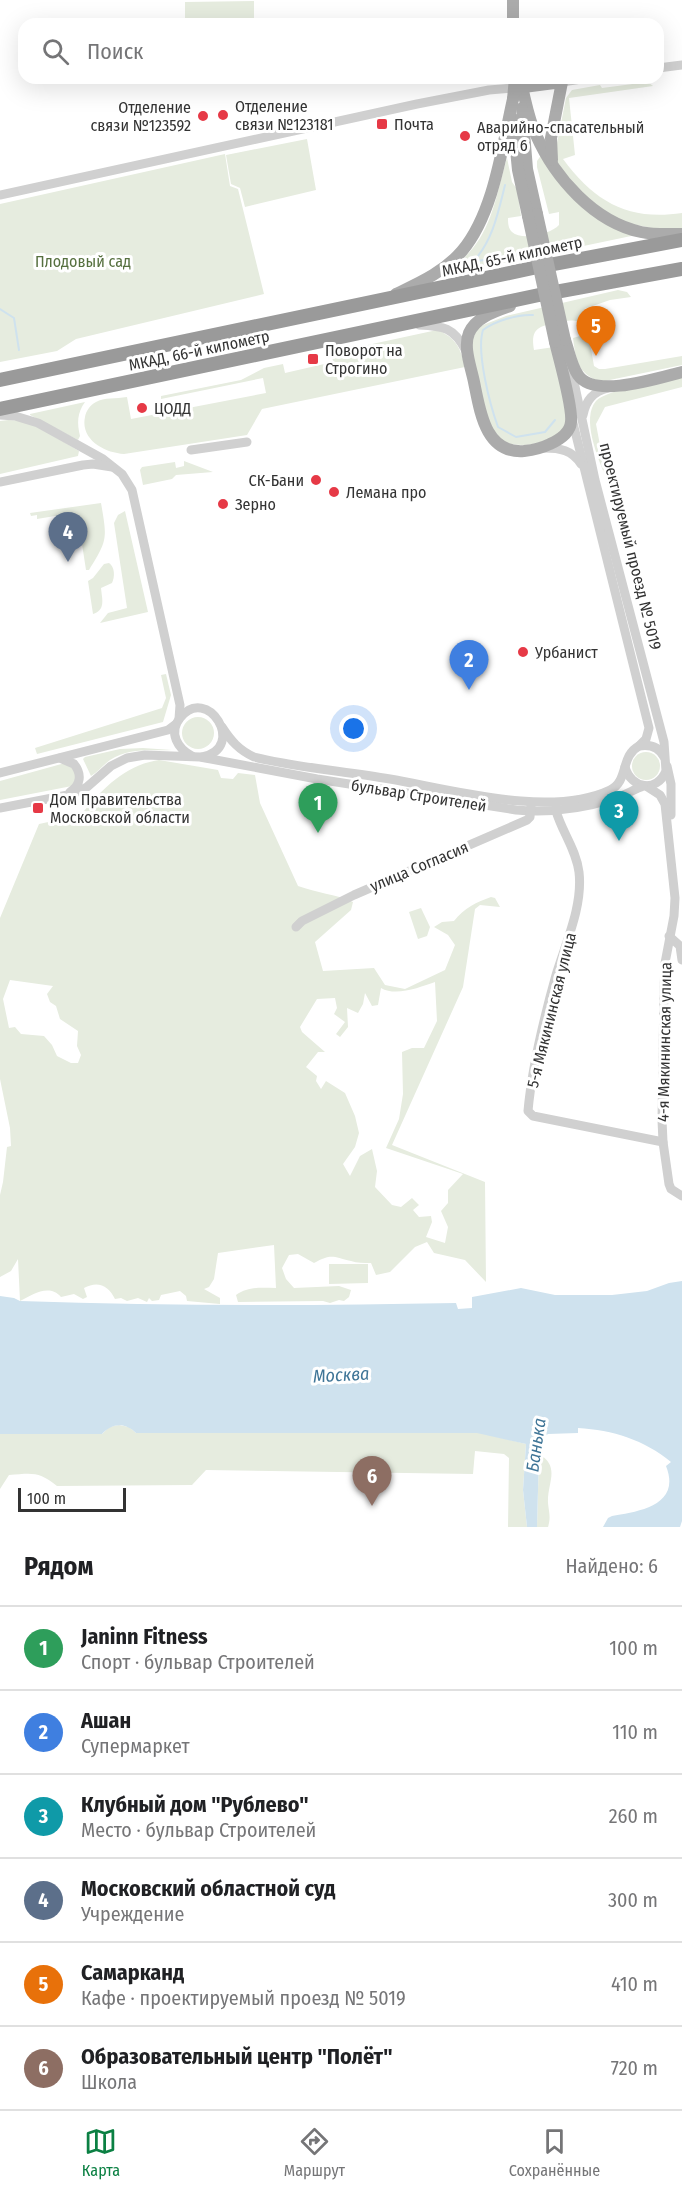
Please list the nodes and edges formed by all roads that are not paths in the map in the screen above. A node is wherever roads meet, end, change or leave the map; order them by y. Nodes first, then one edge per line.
1 (513, 0) edge
2 (521, 0) edge
3 (513, 18) edge
4 (521, 18) edge
5 (682, 65) edge
6 (664, 67) edge
7 (540, 84) edge
8 (562, 84) edge
9 (517, 86) edge
10 (508, 135) junction
11 (524, 145) junction
12 (555, 167) junction
13 (0, 195) edge
14 (533, 215) junction
15 (682, 234) edge
16 (682, 240) edge
17 (682, 269) edge
18 (539, 295) junction
19 (384, 299) junction
20 (350, 306) joint
21 (405, 324) junction
22 (560, 341) junction
23 (469, 362) junction
24 (682, 372) edge
25 (0, 380) edge
26 (616, 386) junction
27 (0, 409) edge
28 (570, 410) junction
29 (0, 416) edge
30 (584, 427) junction
31 (247, 441) dead end
32 (542, 448) junction
33 (191, 450) dead end
34 (117, 469) junction
35 (584, 469) junction
36 (0, 482) edge
37 (178, 721) junction
38 (222, 727) junction
39 (639, 746) junction
40 (196, 757) junction
41 (51, 758) junction
42 (666, 762) junction
43 (625, 767) junction
44 (0, 772) edge
45 (644, 786) junction
46 (59, 797) junction
47 (531, 806) junction
48 (0, 808) edge
49 (556, 811) junction
50 (671, 853) junction
51 (296, 927) dead end
52 (669, 936) junction
53 (682, 960) edge
54 (663, 1142) junction
55 (679, 1194) edge

1 - 3 main road
2 - 4 main road
5 - 6 street
7 - 9 main road
8 - 12 main road
9 - 10 main road
9 - 11 main road
9 - 12 main road
9 - 13 street
10 - 11 main road
10 - 14 main road
10 - 19 main road
11 - 14 main road
12 - 15 main road
14 - 22 main road, bridge
16 - 19 highway, МКАД, 65-й километр
17 - 18 highway
18 - 21 highway
18 - 23 main road
19 - 20 highway, МКАД, 65-й километр
20 - 25 highway, МКАД, 66-й километр
21 - 23 street
21 - 27 highway, МКАД, 66-й километр
22 - 26 main road
22 - 28 main road, проектируемый проезд № 5019
22 - 30 street, проектируемый проезд № 5019
23 - 32 main road
24 - 26 main road
26 - 30 street
28 - 32 main road
28 - 35 street, проектируемый проезд № 5019
29 - 34 street
30 - 42 street, проектируемый проезд № 5019
31 - 33 street
32 - 35 street
34 - 36 street
34 - 37 street
35 - 39 street, проектируемый проезд № 5019
37 - 38 street, бульвар Строителей
37 - 40 street
37 - 41 street, бульвар Строителей
38 - 40 street
38 - 47 street, бульвар Строителей
39 - 42 street
39 - 43 street, бульвар Строителей
40 - 46 street, бульвар Строителей
40 - 47 street, бульвар Строителей
41 - 44 street, бульвар Строителей
41 - 46 street
42 - 45 street, бульвар Строителей
42 - 50 street, 4-я Мякининская улица
43 - 45 street
43 - 47 street, бульвар Строителей
45 - 49 street, бульвар Строителей
45 - 50 street, 4-я Мякининская улица
46 - 48 street, бульвар Строителей
47 - 49 street, бульвар Строителей
47 - 51 street, улица Согласия
49 - 54 street, 5-я Мякининская улица
50 - 52 street, 4-я Мякининская улица
52 - 53 street
52 - 54 street, 4-я Мякининская улица
54 - 55 street, 4-я Мякининская улица

